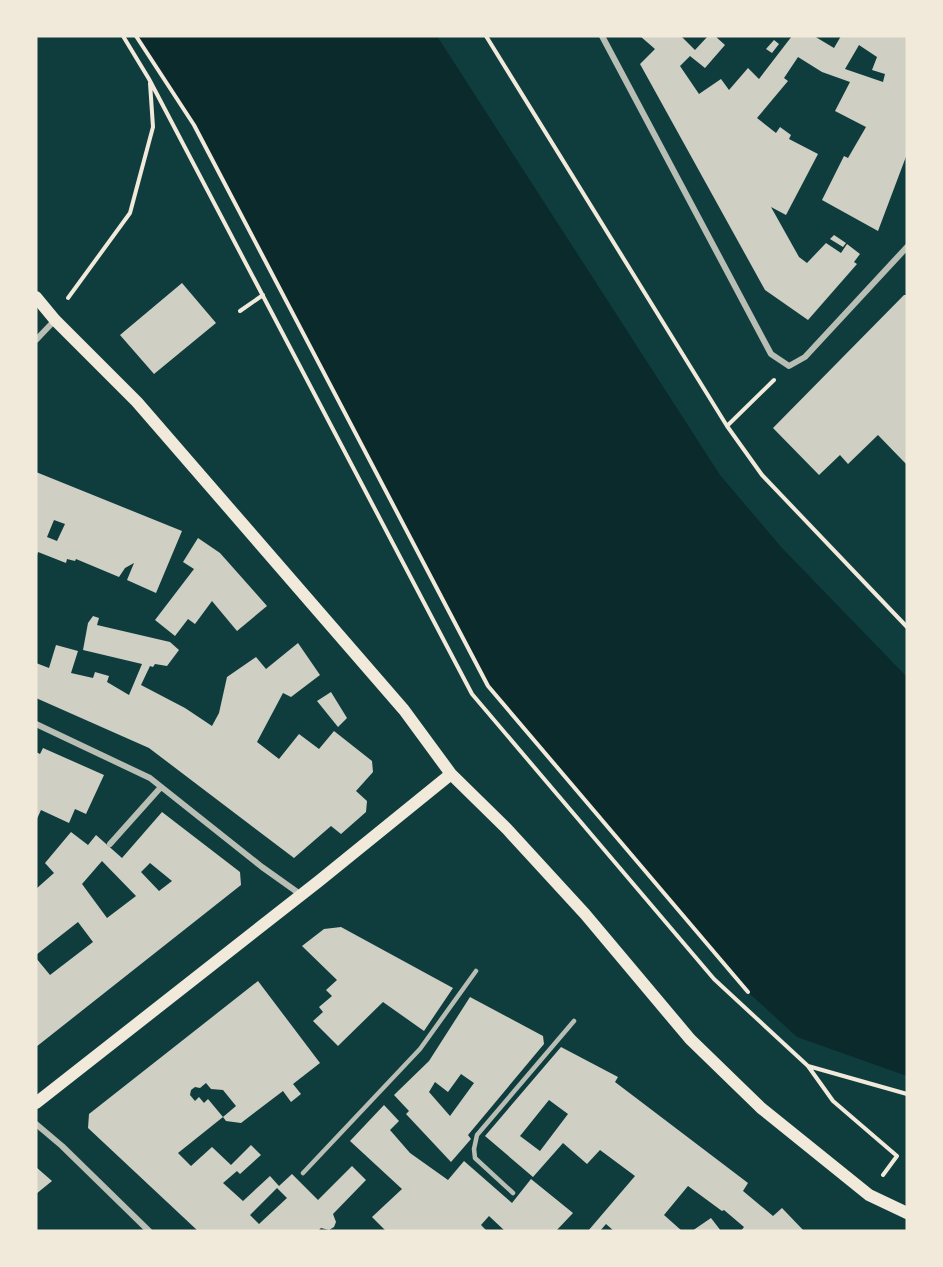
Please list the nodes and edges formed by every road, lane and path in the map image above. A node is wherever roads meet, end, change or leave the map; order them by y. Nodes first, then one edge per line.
1 (123, 36) edge
2 (136, 36) edge
3 (486, 36) edge
4 (602, 36) edge
5 (149, 79) junction
6 (907, 247) edge
7 (263, 295) junction
8 (36, 297) edge
9 (240, 311) dead end
10 (55, 320) junction
11 (36, 340) edge
12 (789, 366) junction
13 (727, 426) junction
14 (907, 627) edge
15 (36, 724) edge
16 (451, 774) junction
17 (160, 787) junction
18 (110, 844) dead end
19 (300, 894) junction
20 (476, 971) dead end
21 (748, 992) dead end
22 (574, 1021) dead end
23 (808, 1066) junction
24 (907, 1094) edge
25 (36, 1103) edge
26 (36, 1124) edge
27 (303, 1173) dead end
28 (513, 1193) dead end
29 (869, 1195) junction
30 (907, 1213) edge
31 (149, 1231) edge

1 - 5 path
2 - 21 path
3 - 13 path
4 - 12 street
5 - 7 path
5 - 10 path
6 - 12 street
7 - 9 path
7 - 23 path
8 - 10 main road
10 - 11 street
10 - 16 main road
12 - 13 path
13 - 14 path
15 - 17 street
16 - 19 main road
16 - 29 main road
17 - 18 street
17 - 19 street
19 - 25 main road
20 - 27 lane
22 - 28 lane
23 - 24 path
23 - 29 path
26 - 31 street
29 - 30 main road

